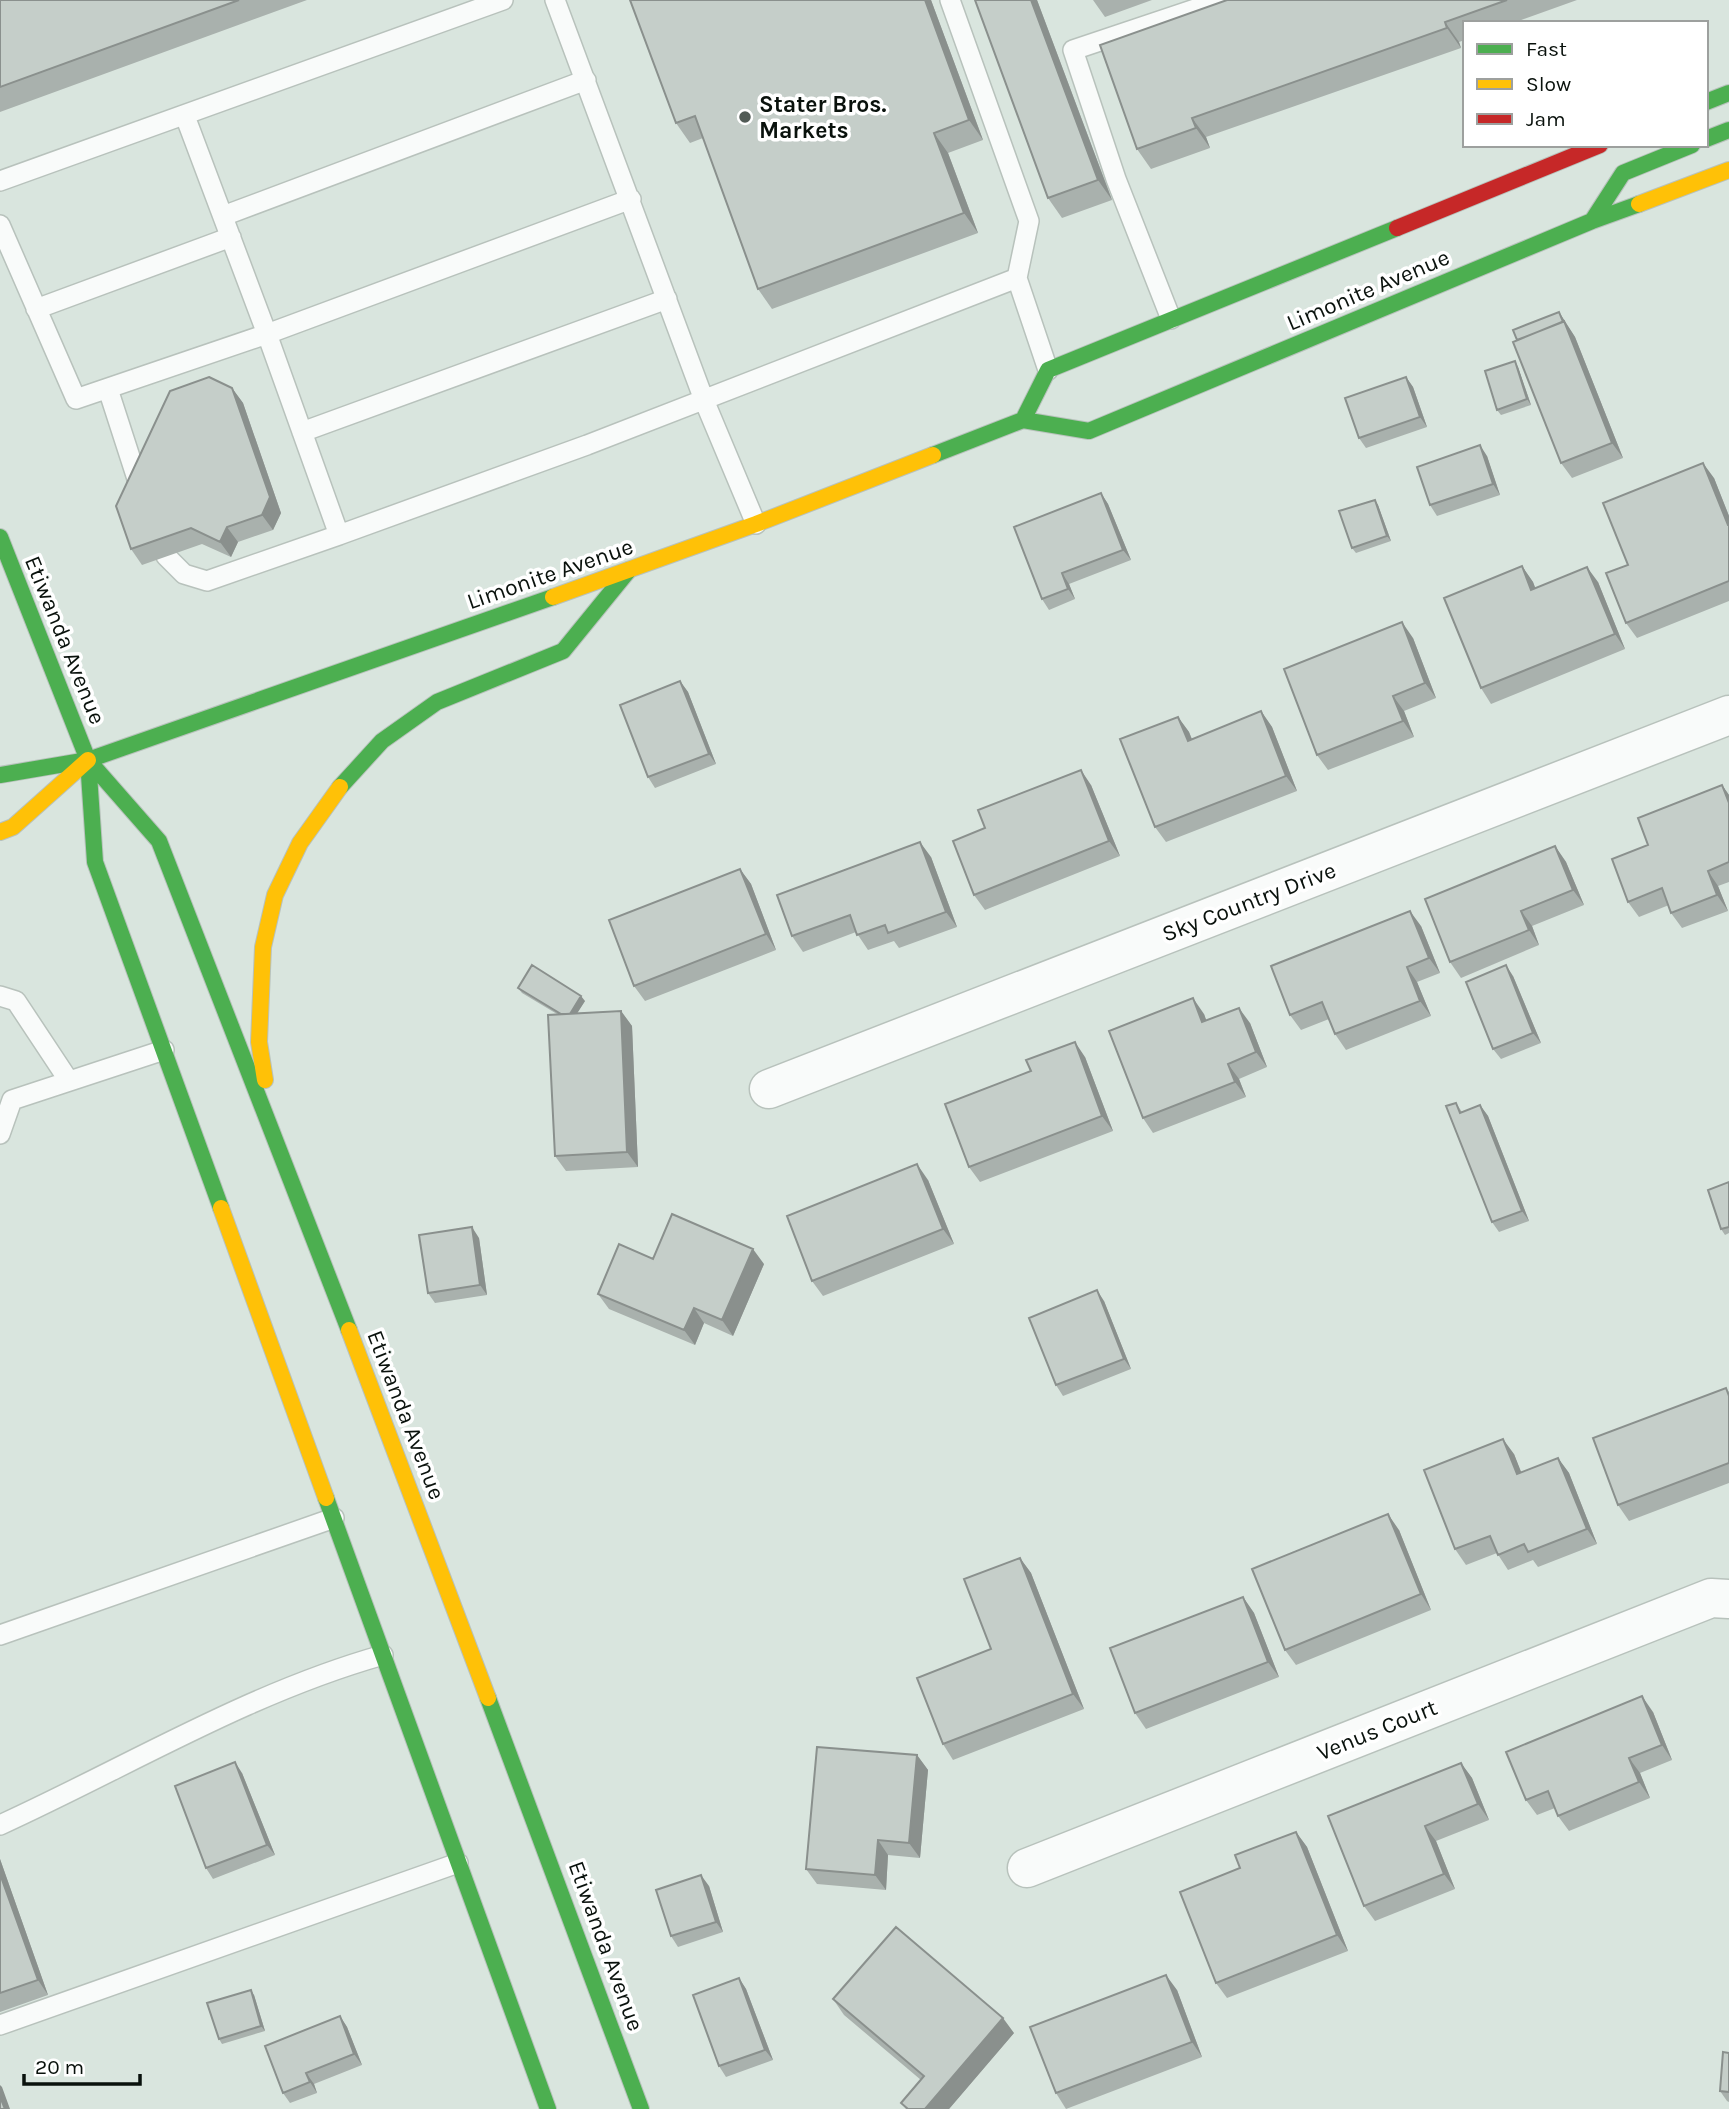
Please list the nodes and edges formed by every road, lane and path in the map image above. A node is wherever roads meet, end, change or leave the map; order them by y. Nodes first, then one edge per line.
1 (503, 0) edge
2 (555, 0) edge
3 (950, 0) edge
4 (1222, 0) edge
5 (586, 80) junction
6 (1729, 93) edge
7 (1708, 101) edge
8 (185, 116) junction
9 (1729, 130) edge
10 (1708, 138) edge
11 (1595, 147) edge
12 (1687, 147) edge
13 (1729, 170) edge
14 (0, 181) edge
15 (631, 199) junction
16 (223, 216) junction
17 (1592, 221) junction
18 (0, 225) edge
19 (231, 237) junction
20 (1017, 278) junction
21 (667, 299) junction
22 (36, 309) junction
23 (1171, 319) junction
24 (267, 334) junction
25 (1048, 370) junction
26 (108, 389) junction
27 (704, 400) junction
28 (1023, 420) junction
29 (302, 432) junction
30 (141, 491) edge
31 (756, 524) junction
32 (339, 536) junction
33 (0, 537) edge
34 (166, 556) edge
35 (629, 570) junction
36 (1729, 715) edge
37 (88, 760) junction
38 (0, 775) edge
39 (0, 832) edge
40 (0, 996) edge
41 (164, 1050) junction
42 (69, 1081) junction
43 (769, 1089) dead end
44 (0, 1135) edge
45 (272, 1136) junction
46 (334, 1518) junction
47 (1729, 1599) edge
48 (0, 1635) edge
49 (383, 1655) junction
50 (0, 1825) edge
51 (458, 1863) junction
52 (1027, 1868) dead end
53 (0, 2025) edge
54 (548, 2109) edge
55 (641, 2109) edge

1 - 8 lane
2 - 5 lane
3 - 20 lane
4 - 23 lane
5 - 15 lane
5 - 16 lane
6 - 7 main road
8 - 14 lane
8 - 16 lane
9 - 10 main road
11 - 23 main road, Limonite Avenue
12 - 17 main road
13 - 17 main road, Limonite Avenue
15 - 21 lane
15 - 24 lane
16 - 19 lane
17 - 28 main road, Limonite Avenue
18 - 22 lane
19 - 22 lane
19 - 24 lane
20 - 25 lane
20 - 27 lane
21 - 27 lane
21 - 29 lane
22 - 26 lane
23 - 25 main road, Limonite Avenue
24 - 26 lane
24 - 29 lane
25 - 28 main road
26 - 30 lane
27 - 31 lane
27 - 32 lane
28 - 31 main road, Limonite Avenue
29 - 32 lane
31 - 35 main road, Limonite Avenue
32 - 34 lane
33 - 37 main road, Etiwanda Avenue
35 - 37 main road, Limonite Avenue
35 - 45 main road
36 - 43 street, Sky Country Drive
37 - 38 main road, Limonite Avenue
37 - 39 main road, Limonite Avenue
37 - 41 main road, Etiwanda Avenue
37 - 45 main road, Etiwanda Avenue
40 - 42 lane
41 - 42 lane
41 - 46 main road, Etiwanda Avenue
42 - 44 lane
45 - 55 main road, Etiwanda Avenue
46 - 48 lane
46 - 49 main road, Etiwanda Avenue
47 - 52 street, Venus Court
49 - 50 lane
49 - 51 main road, Etiwanda Avenue
51 - 53 lane
51 - 54 main road, Etiwanda Avenue

